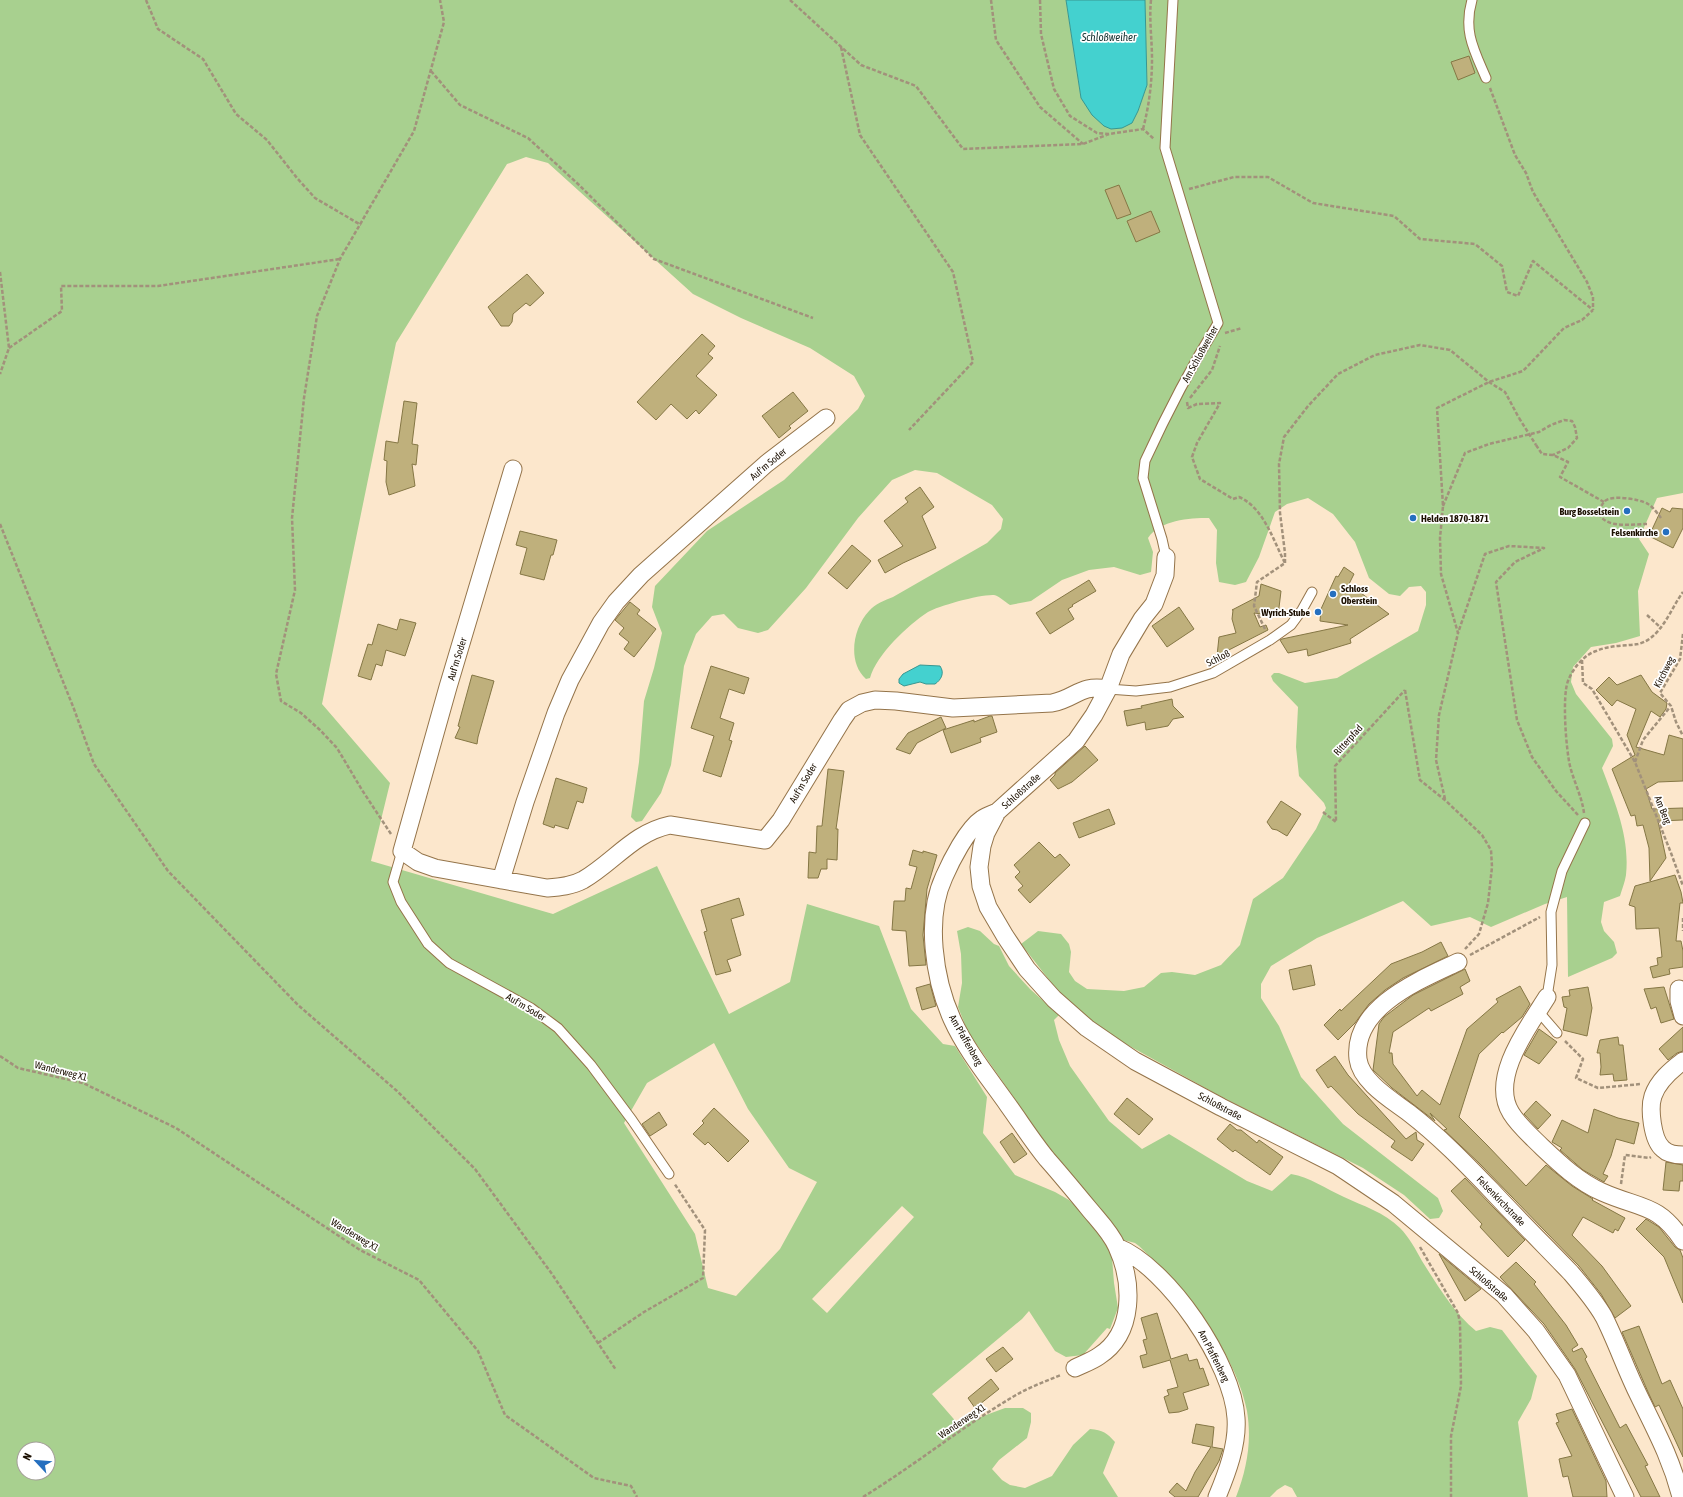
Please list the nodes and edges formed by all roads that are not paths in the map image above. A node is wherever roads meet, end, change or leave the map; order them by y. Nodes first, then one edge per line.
1 (1173, 0) edge
2 (1472, 0) edge
3 (1486, 78) road end
4 (826, 418) dead end
5 (513, 468) dead end
6 (1166, 557) joint
7 (1312, 592) dead end
8 (1108, 688) junction
9 (997, 812) junction
10 (1585, 823) road end
11 (402, 851) junction
12 (501, 880) junction
13 (1458, 962) road end
14 (1679, 989) dead end
15 (1547, 997) joint
16 (1538, 1011) junction
17 (1683, 1016) edge
18 (1557, 1033) road end
19 (1683, 1061) edge
20 (1683, 1155) edge
21 (669, 1174) road end
22 (1683, 1241) edge
23 (1117, 1247) junction
24 (1076, 1368) road end
25 (1217, 1497) edge
26 (1625, 1497) edge
27 (1681, 1497) edge

1 - 6 lane, Am Schloßweiher
2 - 3 lane
4 - 12 street, Auf'm Soder
5 - 11 street, Auf'm Soder
6 - 8 street, Am Schloßweiher
7 - 8 lane, Schloß
8 - 9 street, Schloßstraße
8 - 12 street, Auf'm Soder
9 - 23 street, Am Pfaffenberg
9 - 26 street, Schloßstraße
10 - 15 lane
11 - 12 street, Auf'm Soder
11 - 21 lane, Auf'm Soder
13 - 27 street, Felsenkirchstraße
14 - 17 street
15 - 16 street
16 - 18 lane
16 - 22 street
19 - 20 street
23 - 24 street, Am Pfaffenberg
23 - 25 street, Am Pfaffenberg

